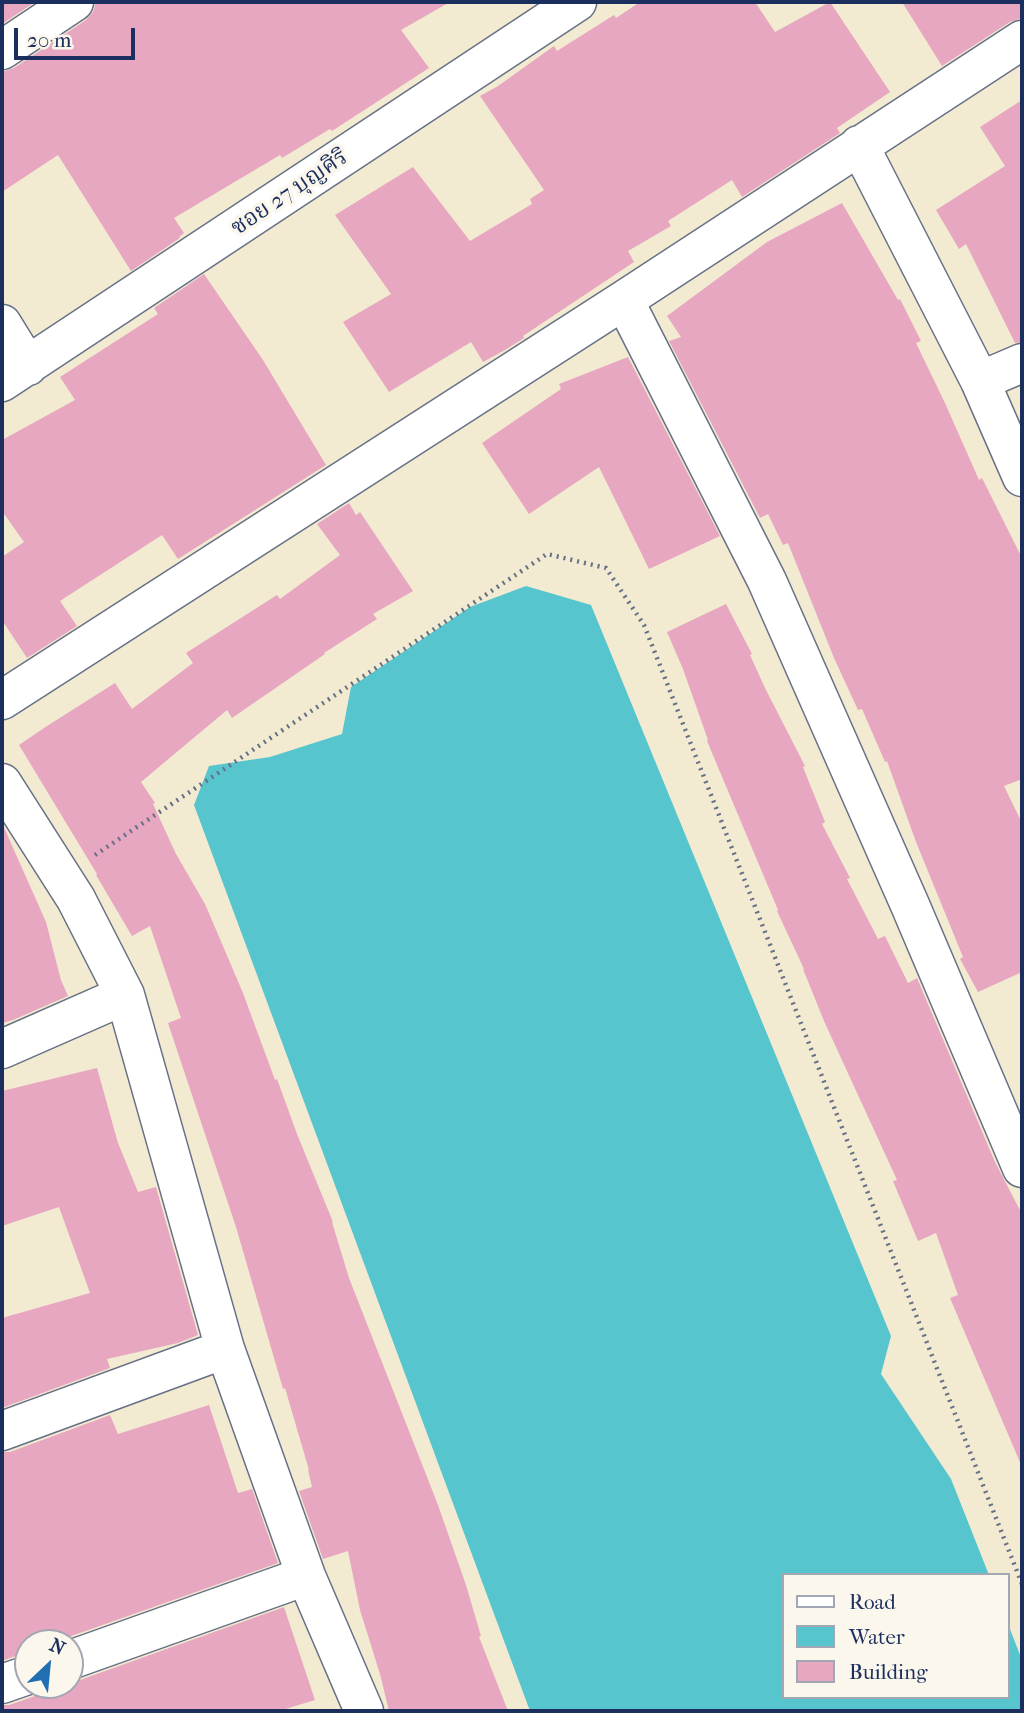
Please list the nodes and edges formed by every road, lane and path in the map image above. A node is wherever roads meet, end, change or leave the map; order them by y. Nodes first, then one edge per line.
1 (74, 2) edge
2 (577, 2) edge
3 (1022, 40) edge
4 (2, 50) edge
5 (859, 145) junction
6 (624, 300) junction
7 (2, 324) edge
8 (1022, 363) edge
9 (15, 374) edge
10 (980, 381) junction
11 (1022, 477) edge
12 (2, 700) edge
13 (2, 783) edge
14 (62, 877) junction
15 (125, 995) junction
16 (2, 1049) edge
17 (1022, 1168) edge
18 (225, 1349) junction
19 (2, 1431) edge
20 (306, 1576) junction
21 (1022, 1584) edge
22 (84, 1655) edge
23 (364, 1711) edge

1 - 4 street
2 - 9 street, ซอย 27 บุญศิริ
3 - 5 street
5 - 6 street
5 - 10 street
6 - 12 street
6 - 17 street
7 - 9 street
8 - 10 street
10 - 11 street
13 - 14 street
14 - 15 street
14 - 21 path
15 - 16 street
15 - 18 street
18 - 19 street
18 - 20 street
20 - 22 street
20 - 23 street

